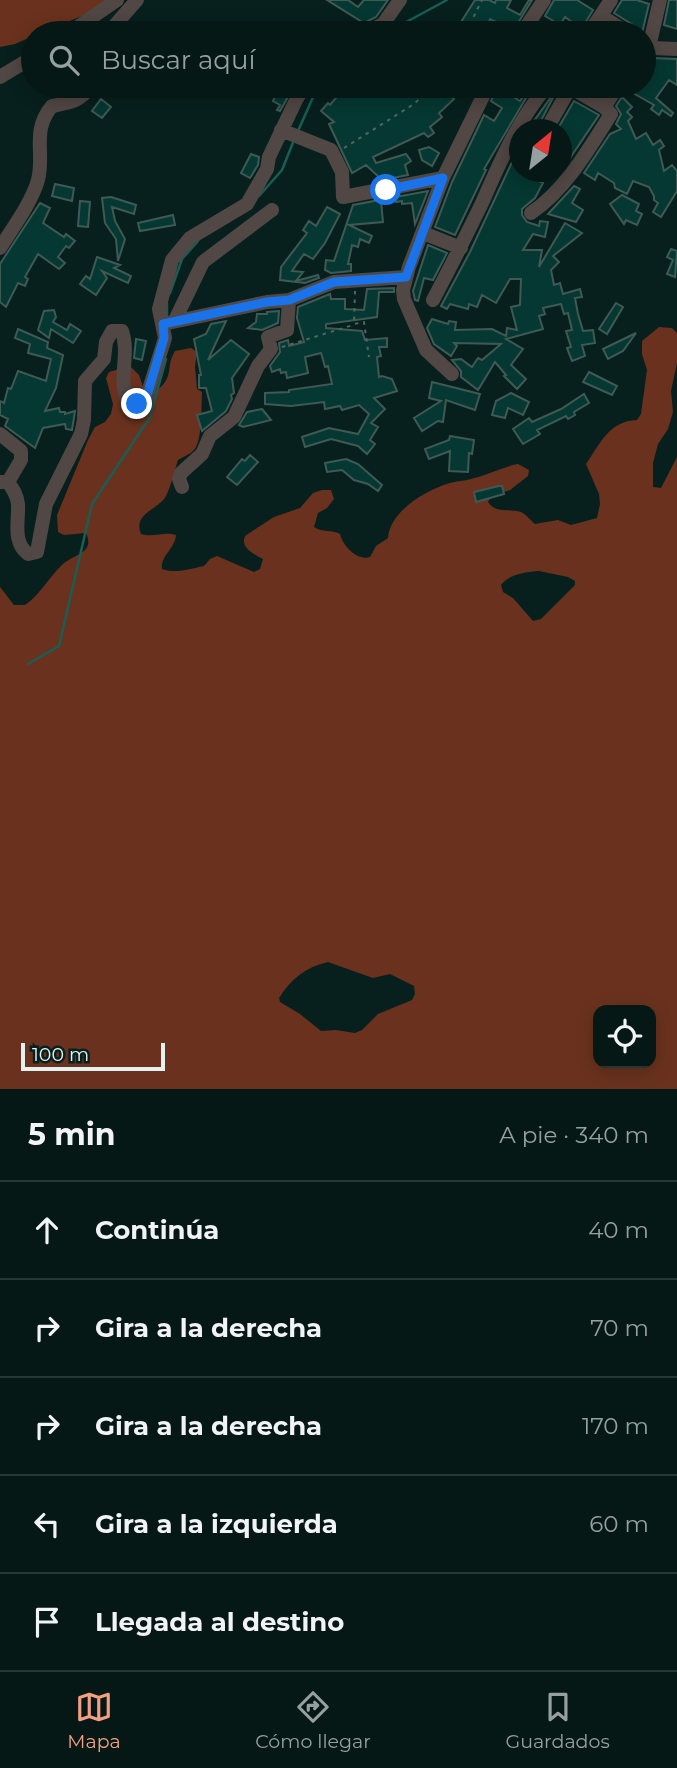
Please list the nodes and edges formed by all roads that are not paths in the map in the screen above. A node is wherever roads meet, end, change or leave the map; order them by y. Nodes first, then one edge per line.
1 (117, 0) edge
2 (137, 0) edge
3 (400, 0) edge
4 (544, 0) edge
5 (611, 0) edge
6 (660, 0) edge
7 (601, 16) junction
8 (86, 21) edge
9 (119, 21) edge
10 (385, 21) edge
11 (530, 21) edge
12 (597, 21) edge
13 (609, 21) edge
14 (654, 21) edge
15 (656, 48) edge
16 (677, 49) edge
17 (21, 64) edge
18 (0, 77) edge
19 (80, 98) edge
20 (297, 98) edge
21 (482, 98) edge
22 (538, 98) edge
23 (563, 98) edge
24 (588, 98) edge
25 (610, 98) edge
26 (604, 107) junction
27 (552, 119) edge
28 (281, 130) junction
29 (443, 178) junction
30 (247, 204) junction
31 (272, 210) dead end
32 (531, 213) dead end
33 (424, 233) junction
34 (239, 235) junction
35 (0, 248) edge
36 (461, 248) junction
37 (406, 277) junction
38 (289, 300) junction
39 (433, 300) dead end
40 (169, 322) junction
41 (452, 374) dead end
42 (0, 434) edge
43 (4, 482) edge
44 (182, 487) dead end

1 - 8 street
2 - 9 street
3 - 10 street
4 - 11 street
5 - 7 street
6 - 14 street
7 - 12 street
7 - 13 street
15 - 16 street
17 - 18 street
19 - 35 street
20 - 28 street
21 - 29 street
22 - 36 street
23 - 27 street
24 - 26 street
25 - 26 street
26 - 32 street
28 - 29 street
28 - 30 street
29 - 33 street
30 - 34 street
30 - 40 street
31 - 34 street
33 - 36 street
33 - 37 street
34 - 40 street
36 - 39 street
37 - 38 street
37 - 41 street
38 - 40 street
38 - 44 street
40 - 43 street
42 - 43 street

